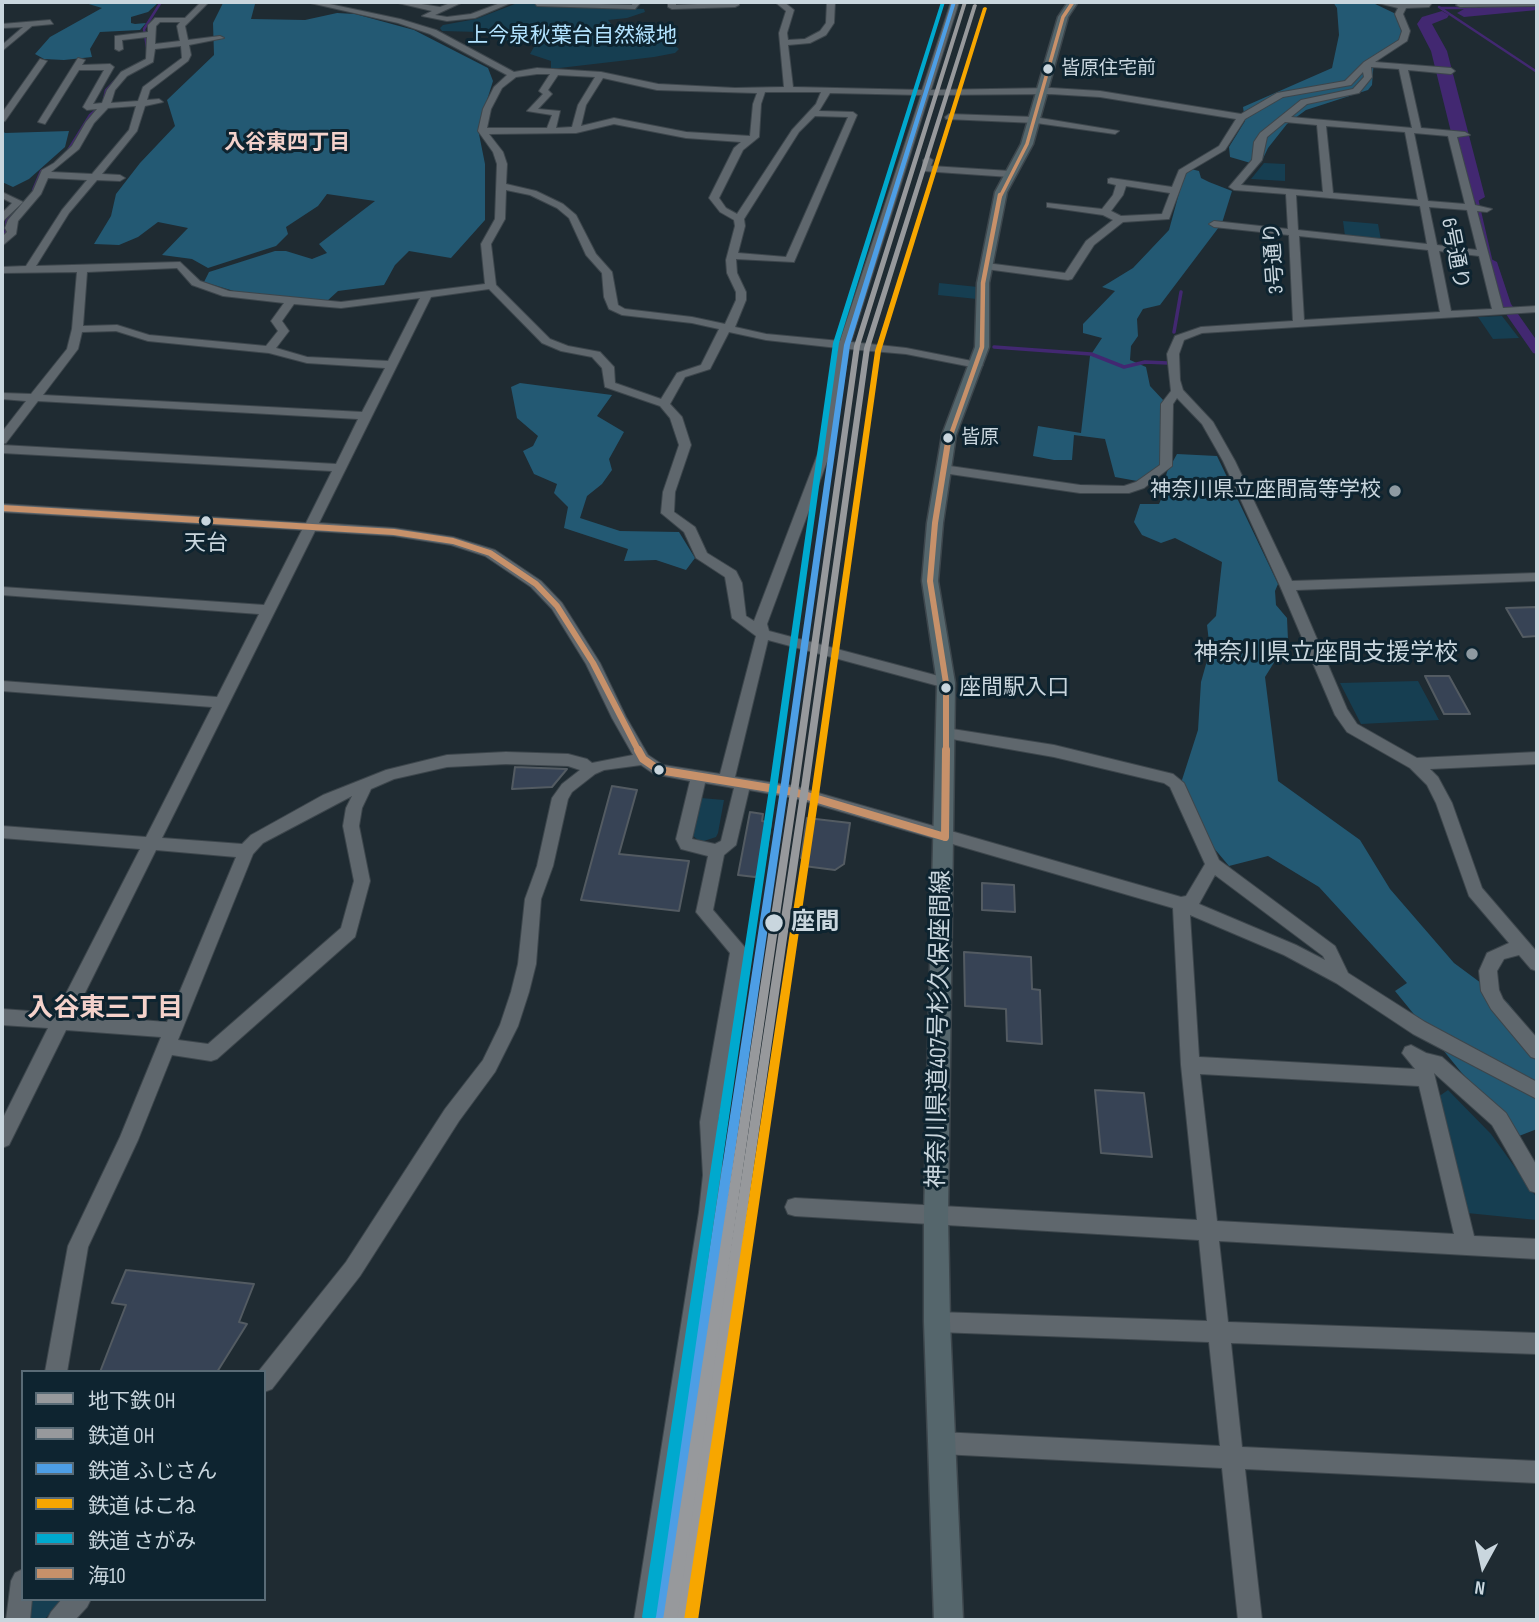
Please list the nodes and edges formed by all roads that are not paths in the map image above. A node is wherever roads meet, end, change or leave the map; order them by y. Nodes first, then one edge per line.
1 (205, 2) edge
2 (310, 2) edge
3 (398, 2) edge
4 (459, 2) edge
5 (509, 2) edge
6 (538, 2) edge
7 (637, 2) edge
8 (672, 2) edge
9 (735, 2) edge
10 (779, 2) edge
11 (831, 2) edge
12 (955, 2) edge
13 (1073, 2) edge
14 (1378, 2) edge
15 (705, 4) edge
16 (1401, 4) edge
17 (1537, 4) edge
18 (1429, 5) dead end
19 (1461, 5) dead end
20 (440, 10) junction
21 (428, 16) junction
22 (188, 20) junction
23 (400, 20) junction
24 (50, 22) dead end
25 (2, 26) edge
26 (29, 26) junction
27 (146, 35) junction
28 (220, 38) dead end
29 (185, 43) junction
30 (783, 43) junction
31 (153, 47) junction
32 (2, 49) edge
33 (119, 49) dead end
34 (43, 61) dead end
35 (1367, 64) junction
36 (1403, 67) junction
37 (1446, 71) dead end
38 (556, 72) junction
39 (513, 75) junction
40 (601, 75) junction
41 (789, 89) junction
42 (827, 89) junction
43 (762, 90) junction
44 (1041, 91) junction
45 (926, 92) junction
46 (159, 102) dead end
47 (141, 103) junction
48 (101, 106) junction
49 (814, 113) junction
50 (1244, 116) junction
51 (949, 117) dead end
52 (1282, 118) junction
53 (2, 119) edge
54 (1033, 121) junction
55 (42, 122) dead end
56 (1321, 122) junction
57 (576, 130) junction
58 (1413, 130) junction
59 (482, 131) junction
60 (550, 131) junction
61 (1115, 131) dead end
62 (750, 140) junction
63 (928, 160) dead end
64 (1010, 174) junction
65 (44, 175) junction
66 (94, 177) junction
67 (120, 177) dead end
68 (500, 186) junction
69 (1175, 191) junction
70 (1290, 191) junction
71 (1328, 194) junction
72 (2, 195) edge
73 (1424, 203) junction
74 (1050, 205) dead end
75 (1479, 208) junction
76 (1105, 212) junction
77 (2, 219) edge
78 (739, 219) junction
79 (1119, 219) junction
80 (1214, 224) dead end
81 (1292, 233) junction
82 (2, 243) edge
83 (1433, 248) junction
84 (1481, 253) junction
85 (732, 256) junction
86 (986, 266) junction
87 (29, 269) junction
88 (82, 269) junction
89 (2, 270) edge
90 (491, 286) junction
91 (428, 293) junction
92 (291, 300) junction
93 (1537, 309) edge
94 (1503, 310) junction
95 (1446, 313) junction
96 (1299, 323) junction
97 (77, 329) junction
98 (726, 329) junction
99 (844, 346) junction
100 (269, 350) junction
101 (391, 365) junction
102 (976, 365) junction
103 (1177, 391) junction
104 (2, 396) edge
105 (34, 398) junction
106 (664, 404) junction
107 (365, 416) junction
108 (2, 440) edge
109 (2, 449) edge
110 (339, 468) junction
111 (943, 468) junction
112 (2, 508) edge
113 (309, 526) junction
114 (1537, 577) edge
115 (1287, 586) junction
116 (2, 591) edge
117 (267, 610) junction
118 (763, 634) junction
119 (946, 683) junction
120 (2, 686) edge
121 (221, 702) junction
122 (946, 733) junction
123 (1537, 758) edge
124 (643, 759) junction
125 (1415, 764) junction
126 (590, 770) junction
127 (698, 778) junction
128 (726, 780) junction
129 (743, 782) junction
130 (365, 784) junction
131 (2, 832) edge
132 (945, 837) junction
133 (150, 844) junction
134 (246, 850) junction
135 (717, 851) junction
136 (1213, 864) junction
137 (1181, 904) junction
138 (1521, 947) junction
139 (1537, 964) edge
140 (1342, 978) junction
141 (2, 1017) edge
142 (60, 1022) junction
143 (170, 1038) junction
144 (1537, 1051) edge
145 (1420, 1064) junction
146 (1190, 1065) junction
147 (1537, 1091) edge
148 (2, 1139) edge
149 (1537, 1184) edge
150 (795, 1207) dead end
151 (936, 1216) junction
152 (1208, 1231) junction
153 (1466, 1245) junction
154 (1537, 1249) edge
155 (937, 1322) junction
156 (1217, 1332) junction
157 (1537, 1343) edge
158 (56, 1370) edge
159 (266, 1378) edge
160 (941, 1443) junction
161 (1231, 1457) junction
162 (1537, 1472) edge
163 (21, 1597) edge
164 (77, 1601) edge
165 (18, 1620) edge
166 (59, 1620) edge
167 (646, 1620) edge
168 (948, 1620) edge
169 (1250, 1620) edge

1 - 22 street
2 - 23 street
3 - 20 street
4 - 20 street
5 - 21 street
6 - 7 street
8 - 15 street
9 - 15 street
10 - 30 street
11 - 30 street
12 - 45 street
13 - 44 main road, 神奈川県道407号杉久保座間線
14 - 16 street
16 - 18 street
16 - 35 street
17 - 19 street
20 - 21 street
21 - 23 street
22 - 27 street
22 - 29 street
23 - 39 street
24 - 26 street
25 - 26 street
26 - 32 street
27 - 31 street
27 - 33 street
28 - 29 street
29 - 31 street
29 - 47 street
30 - 41 street
31 - 48 street
34 - 53 street
35 - 36 street
35 - 50 street
35 - 52 street
36 - 37 street
36 - 58 street, 6号通り
38 - 39 street
38 - 40 street
38 - 60 street
39 - 59 street
40 - 43 street
40 - 57 street
41 - 42 street
41 - 43 street
42 - 45 street
42 - 49 street
43 - 62 street
44 - 45 street
44 - 50 street
44 - 54 main road, 神奈川県道407号杉久保座間線
45 - 99 street
46 - 47 street
47 - 48 street
47 - 66 street
48 - 55 street
48 - 65 street
49 - 78 street
49 - 85 street
50 - 69 street
51 - 54 street
52 - 56 street
52 - 70 street
54 - 61 street
54 - 64 main road, 神奈川県道407号杉久保座間線
56 - 58 street
56 - 71 street
57 - 60 street
57 - 62 street
58 - 73 street, 6号通り
58 - 75 street
59 - 60 street
59 - 68 street
62 - 78 street
63 - 64 street
64 - 86 main road, 神奈川県道407号杉久保座間線
65 - 66 street
65 - 82 street
66 - 67 street
66 - 87 street
68 - 90 street
68 - 98 street
69 - 76 street
69 - 79 street
70 - 71 street
70 - 81 street, 3号通り
71 - 73 street
72 - 77 street
73 - 75 street
73 - 83 street, 6号通り
74 - 76 street
75 - 84 street
76 - 79 street
78 - 85 street
79 - 86 street
80 - 81 street
81 - 83 street
81 - 96 street, 3号通り
83 - 84 street
83 - 95 street, 6号通り
84 - 94 street
85 - 98 street
86 - 102 main road, 神奈川県道407号杉久保座間線
87 - 88 street
87 - 89 street
88 - 92 street
88 - 97 street
90 - 91 street
90 - 106 street
91 - 92 street
91 - 101 street
92 - 100 street
93 - 94 street
94 - 95 street
95 - 96 street
96 - 103 street
97 - 100 street
97 - 105 street
98 - 99 street
98 - 106 street
99 - 102 street
99 - 118 street
100 - 101 street
101 - 107 street
102 - 111 main road, 神奈川県道407号杉久保座間線
103 - 111 street
103 - 115 street
104 - 105 street
105 - 107 street
105 - 108 street
106 - 118 street
107 - 110 street
109 - 110 street
110 - 113 street
111 - 119 main road, 神奈川県道407号杉久保座間線
112 - 113 street
113 - 117 street
113 - 124 street
114 - 115 street
115 - 125 street
116 - 117 street
117 - 121 street
118 - 119 street
118 - 128 street
119 - 122 main road, 神奈川県道407号杉久保座間線
120 - 121 street
121 - 133 street
122 - 132 main road, 神奈川県道407号杉久保座間線
122 - 136 street
123 - 125 street
124 - 126 street
124 - 127 street
125 - 138 street
126 - 130 street
126 - 159 street
127 - 128 street
127 - 135 street
128 - 129 street
129 - 132 street
129 - 135 street
130 - 134 street
130 - 143 street
131 - 133 street
132 - 137 street
132 - 151 main road, 神奈川県道407号杉久保座間線
133 - 134 street
133 - 142 street
134 - 143 street
135 - 167 street
136 - 137 street
136 - 140 street
137 - 140 street
137 - 146 street
138 - 139 street
138 - 144 street
140 - 147 street
141 - 142 street
142 - 143 street
142 - 148 street
143 - 158 street
145 - 146 street
145 - 149 street
145 - 153 street
146 - 152 street
150 - 151 street
151 - 152 street
151 - 155 main road, 神奈川県道407号杉久保座間線
152 - 153 street
152 - 156 street
153 - 154 street
155 - 156 street
155 - 160 main road, 神奈川県道407号杉久保座間線
156 - 157 street
156 - 161 street
160 - 161 street
160 - 168 main road, 神奈川県道407号杉久保座間線
161 - 162 street
161 - 169 street
163 - 165 street
164 - 166 street

